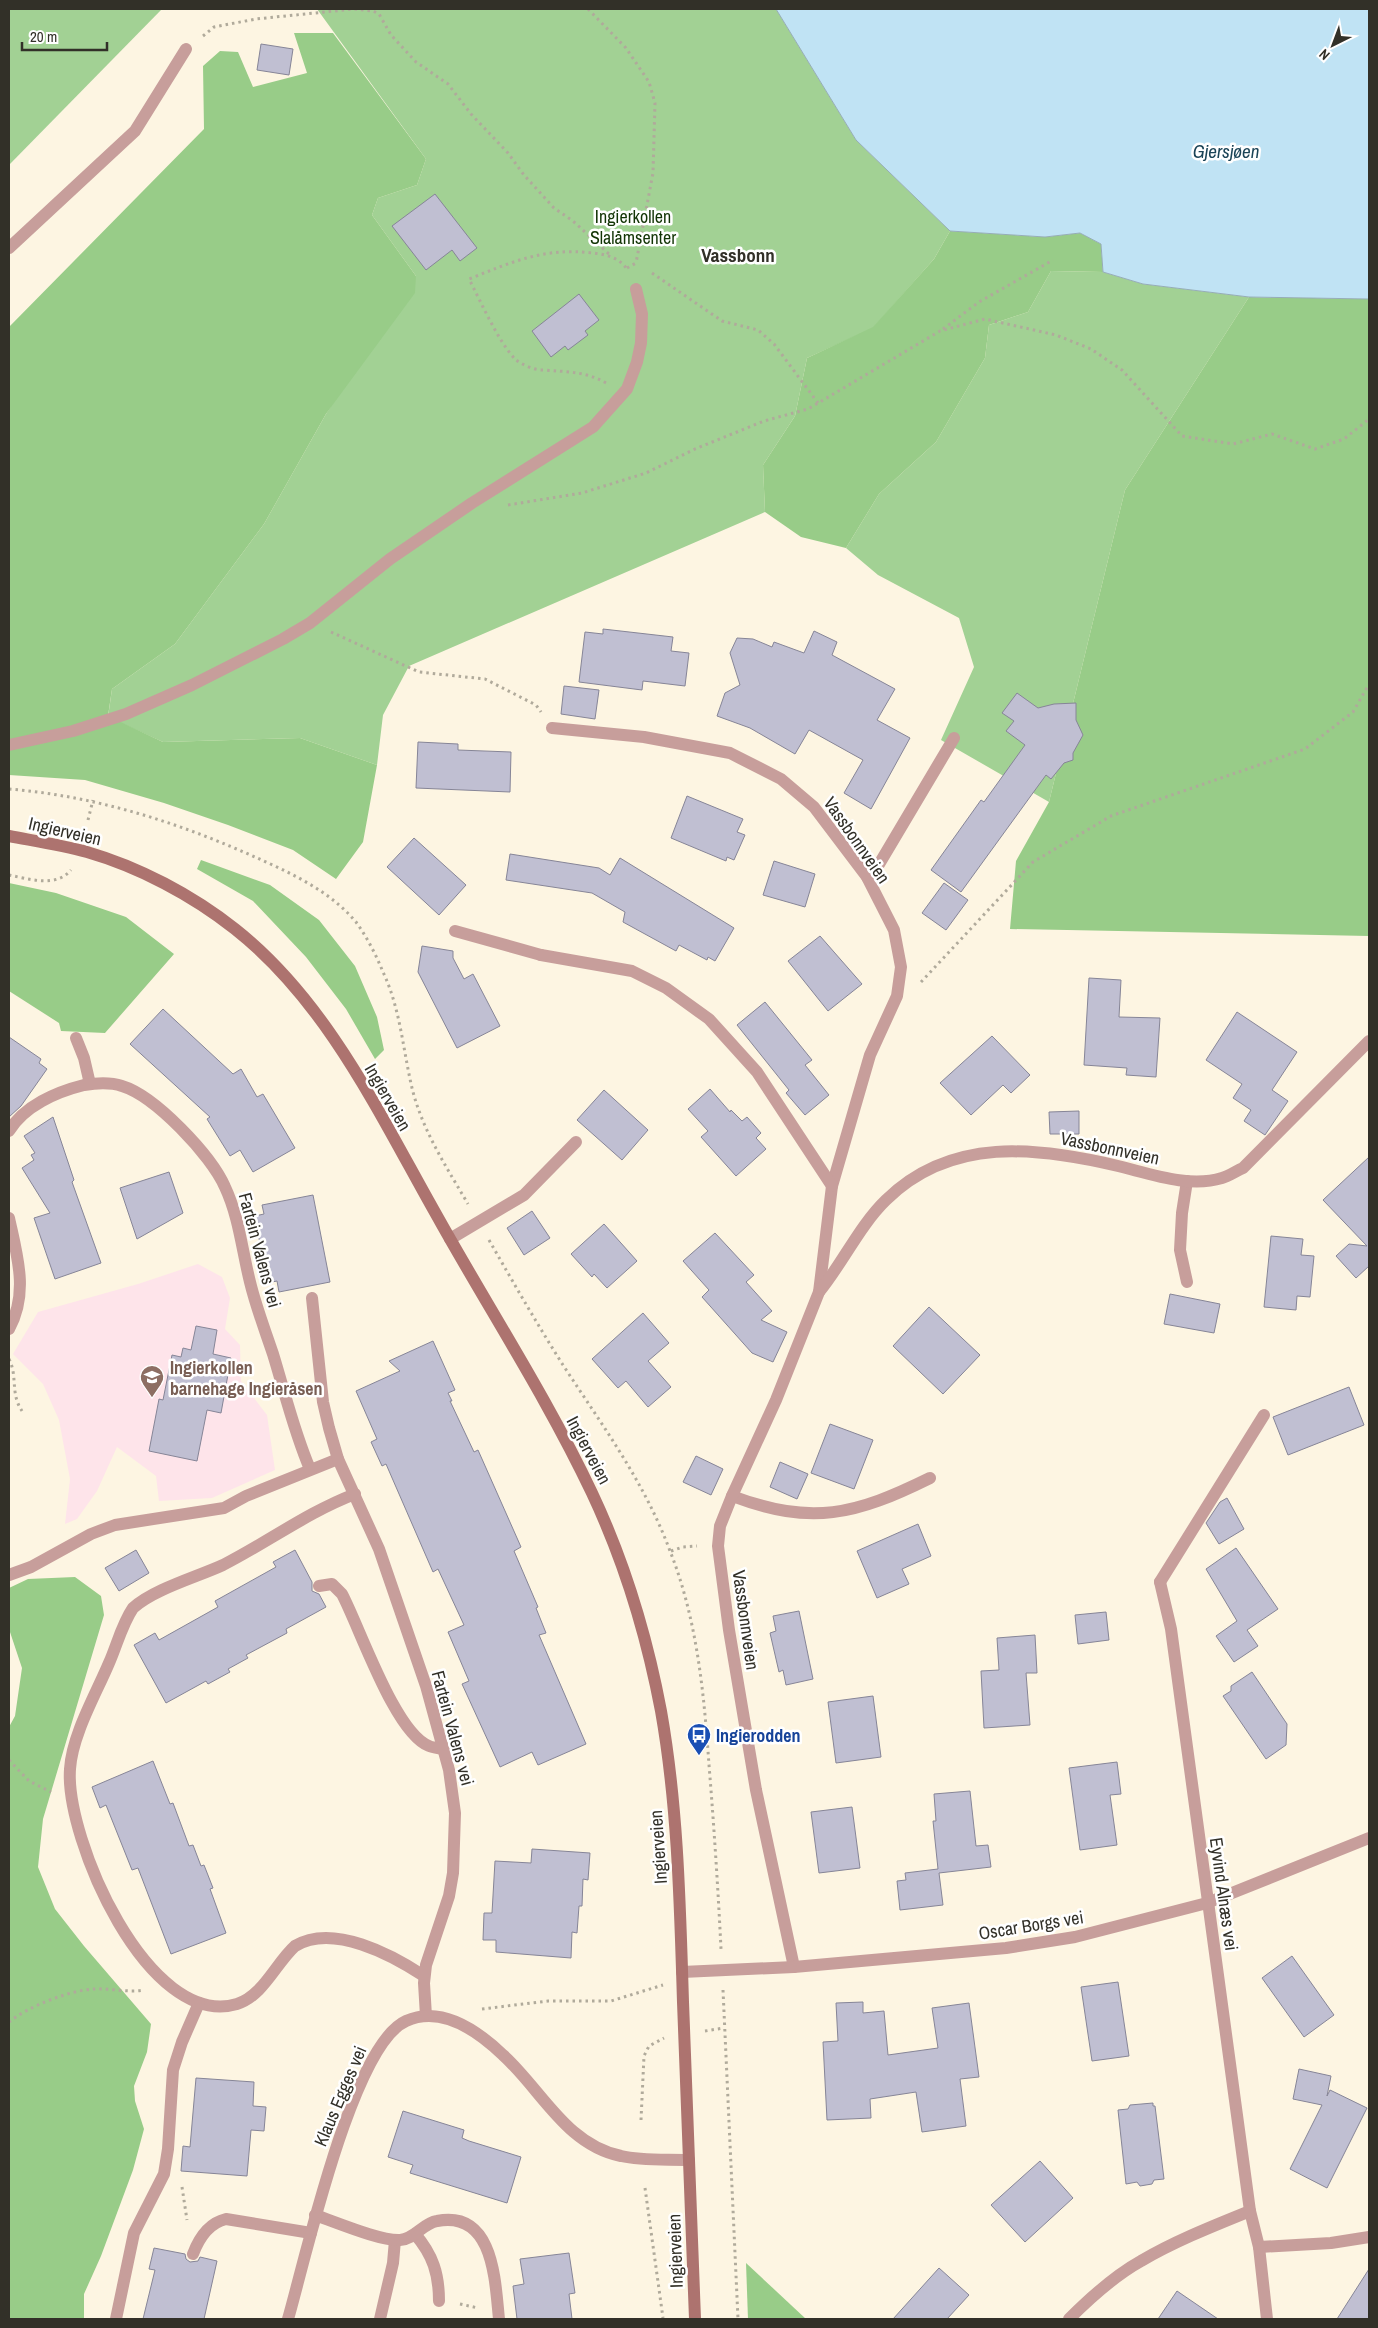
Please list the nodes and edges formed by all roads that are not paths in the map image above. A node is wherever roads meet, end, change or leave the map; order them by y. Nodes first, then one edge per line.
1 (186, 49) road end
2 (9, 248) edge
3 (636, 288) road end
4 (552, 728) road end
5 (954, 738) dead end
6 (9, 745) edge
7 (9, 836) edge
8 (867, 877) junction
9 (454, 931) dead end
10 (76, 1038) dead end
11 (1369, 1041) edge
12 (90, 1084) junction
13 (10, 1125) edge
14 (576, 1142) dead end
15 (1187, 1181) junction
16 (832, 1186) junction
17 (9, 1218) edge
18 (450, 1239) junction
19 (1186, 1282) dead end
20 (819, 1292) junction
21 (312, 1298) dead end
22 (9, 1329) edge
23 (1264, 1415) dead end
24 (338, 1459) junction
25 (310, 1469) junction
26 (930, 1478) dead end
27 (355, 1494) junction
28 (732, 1496) junction
29 (9, 1575) edge
30 (319, 1586) dead end
31 (444, 1749) junction
32 (1369, 1838) edge
33 (1208, 1904) junction
34 (794, 1967) junction
35 (682, 1975) junction
36 (424, 1976) junction
37 (199, 2003) junction
38 (426, 2016) junction
39 (689, 2160) junction
40 (1250, 2211) junction
41 (315, 2215) junction
42 (310, 2233) junction
43 (415, 2234) junction
44 (1369, 2237) edge
45 (395, 2240) junction
46 (1259, 2247) junction
47 (193, 2254) dead end
48 (439, 2300) road end
49 (499, 2316) edge
50 (116, 2319) edge
51 (288, 2319) edge
52 (380, 2319) edge
53 (695, 2319) edge
54 (1069, 2319) edge
55 (1267, 2319) edge

1 - 2 street
3 - 6 street
4 - 8 street, Vassbonnveien
5 - 8 street
7 - 18 main road, Ingierveien
8 - 16 street, Vassbonnveien
9 - 16 street
10 - 12 street
11 - 15 street, Vassbonnveien
12 - 13 street, Fartein Valens vei
12 - 25 street, Fartein Valens vei
14 - 18 street
15 - 19 street
15 - 20 street, Vassbonnveien
16 - 20 street, Vassbonnveien
17 - 22 street
18 - 35 main road, Ingierveien
20 - 28 street, Vassbonnveien
21 - 24 street, Fartein Valens vei
23 - 33 street, Eyvind Alnæs vei
24 - 25 street
24 - 27 street, Fartein Valens vei
25 - 29 street
26 - 28 street
27 - 31 street, Fartein Valens vei
27 - 37 street
28 - 34 street, Vassbonnveien
30 - 31 street
31 - 36 street, Fartein Valens vei
32 - 33 street, Oscar Borgs vei
33 - 34 street, Oscar Borgs vei
33 - 40 street, Eyvind Alnæs vei
34 - 35 street, Oscar Borgs vei
35 - 39 main road, Ingierveien
36 - 37 street
36 - 38 street, Fartein Valens vei
37 - 50 street
38 - 39 street
38 - 41 street, Klaus Egges vei
39 - 53 main road, Ingierveien
40 - 46 street, Eyvind Alnæs vei
40 - 54 street
41 - 42 street, Klaus Egges vei
41 - 45 street
42 - 47 street
42 - 51 street, Klaus Egges vei
43 - 45 street
43 - 48 street
43 - 49 street
44 - 46 street
45 - 52 street
46 - 55 street, Eyvind Alnæs vei

